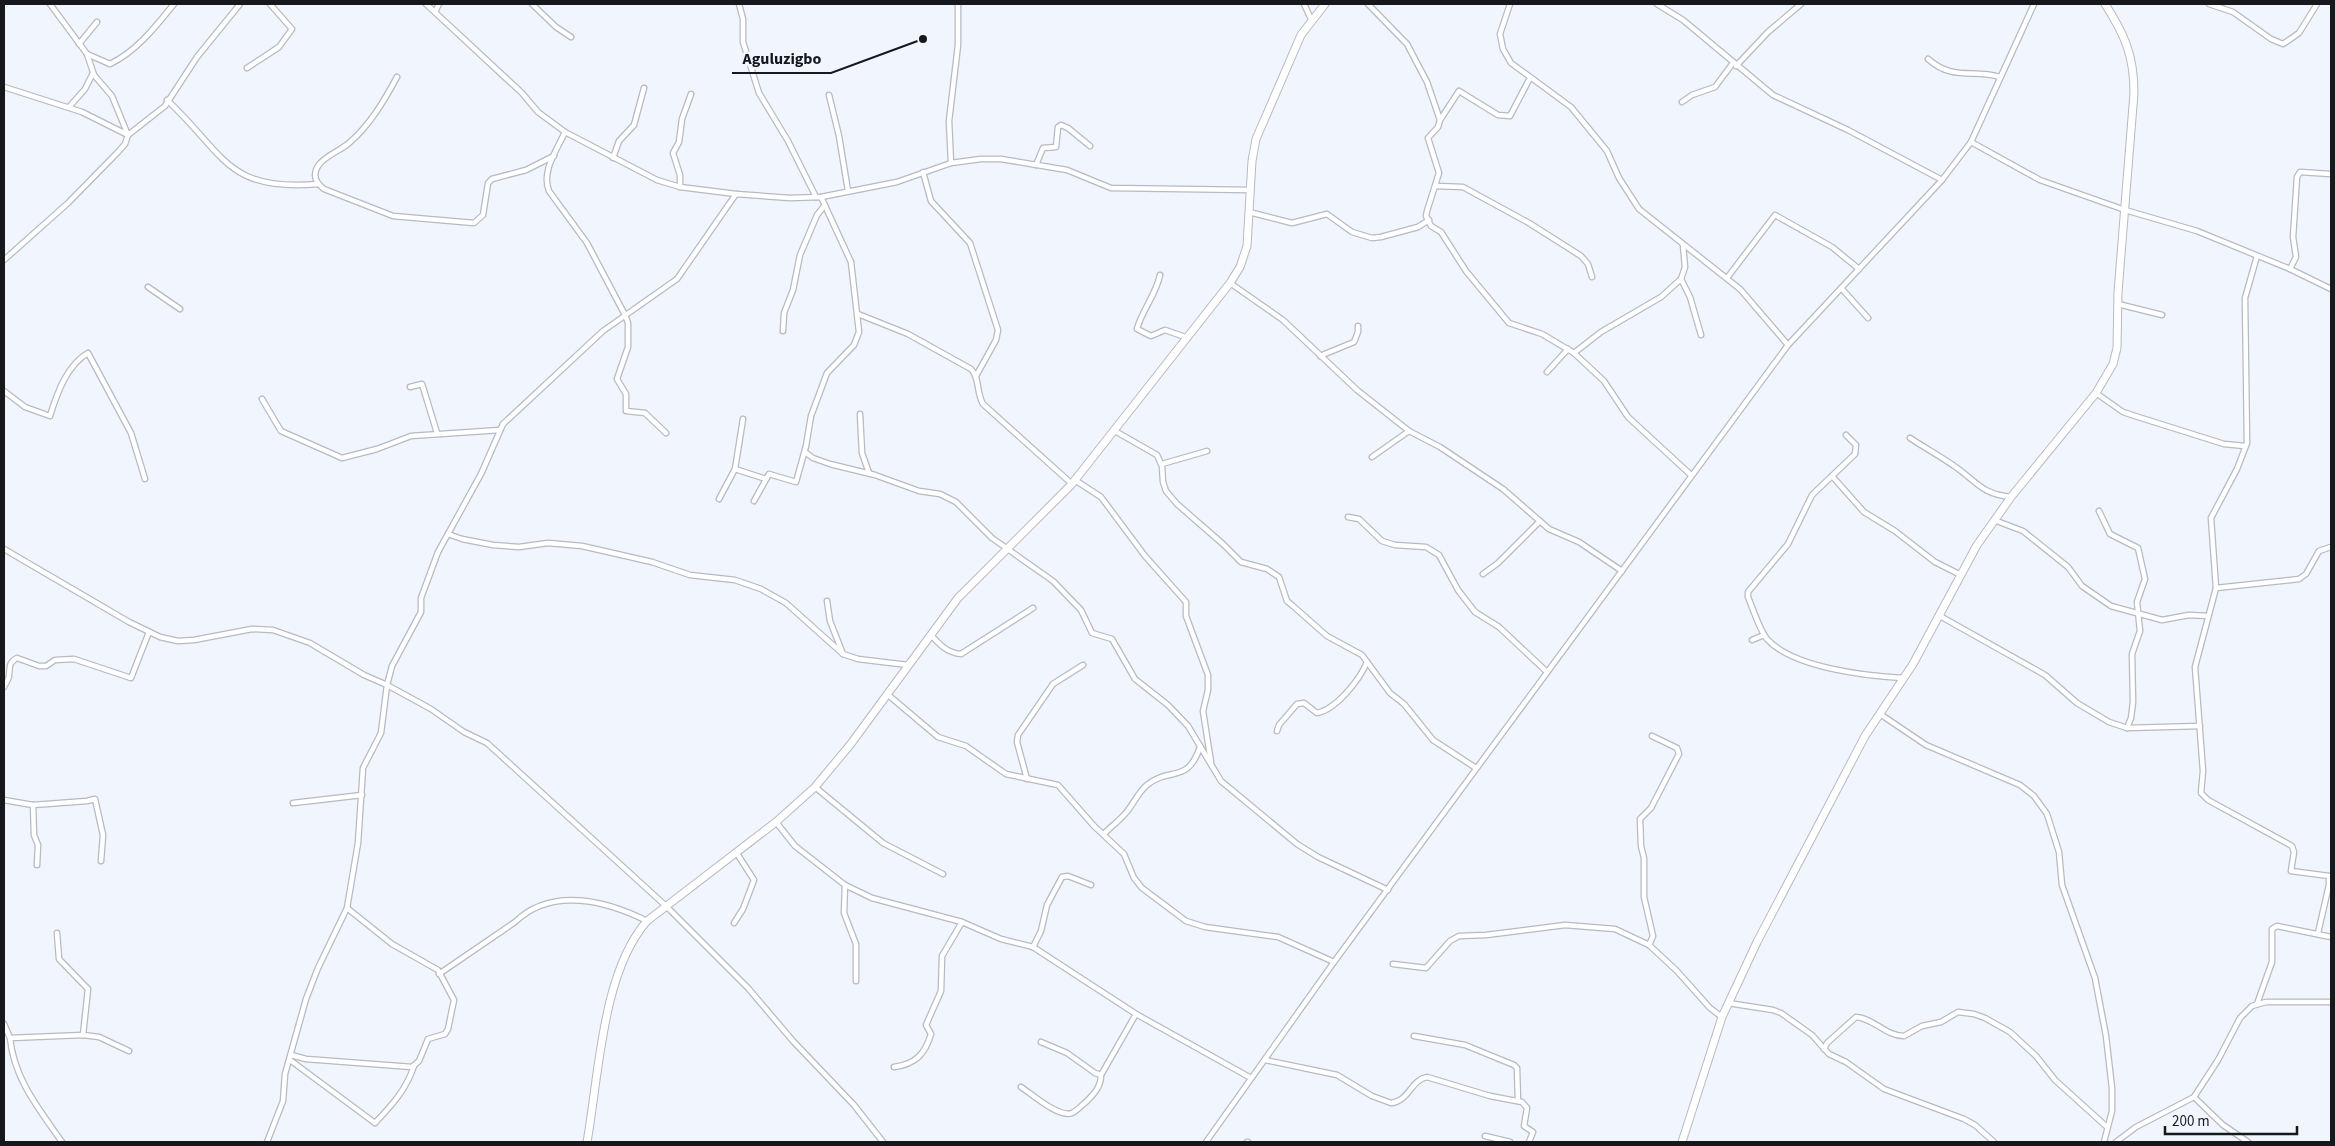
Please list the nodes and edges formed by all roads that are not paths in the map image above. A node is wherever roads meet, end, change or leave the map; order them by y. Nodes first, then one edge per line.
1 (50, 4) edge
2 (174, 4) edge
3 (240, 4) edge
4 (270, 4) edge
5 (426, 4) edge
6 (439, 4) edge
7 (532, 4) edge
8 (739, 4) edge
9 (958, 4) edge
10 (1304, 4) edge
11 (1325, 4) edge
12 (1368, 4) edge
13 (1510, 4) edge
14 (1657, 4) edge
15 (1801, 4) edge
16 (2034, 4) edge
17 (2105, 4) edge
18 (2208, 4) edge
19 (2317, 4) edge
20 (435, 12) junction
21 (1311, 20) junction
22 (97, 22) dead end
23 (571, 37) dead end
24 (79, 44) junction
25 (87, 54) junction
26 (1928, 59) dead end
27 (1734, 64) junction
28 (247, 68) dead end
29 (93, 73) junction
30 (396, 77) dead end
31 (2000, 77) junction
32 (1530, 78) junction
33 (4, 87) edge
34 (644, 88) dead end
35 (691, 94) dead end
36 (829, 95) dead end
37 (167, 100) junction
38 (1682, 102) dead end
39 (68, 107) junction
40 (1440, 120) junction
41 (566, 132) junction
42 (128, 134) junction
43 (1971, 142) junction
44 (1090, 146) dead end
45 (554, 156) junction
46 (613, 158) junction
47 (951, 163) junction
48 (1036, 165) junction
49 (923, 172) junction
50 (2331, 174) edge
51 (1942, 180) junction
52 (318, 184) junction
53 (1436, 186) junction
54 (680, 187) junction
55 (1250, 190) junction
56 (848, 192) junction
57 (736, 194) junction
58 (818, 197) junction
59 (824, 205) junction
60 (2125, 210) junction
61 (1249, 212) junction
62 (1428, 220) junction
63 (1683, 245) junction
64 (2257, 256) junction
65 (4, 260) edge
66 (1860, 269) junction
67 (2290, 269) junction
68 (1160, 275) dead end
69 (1592, 277) dead end
70 (1727, 278) junction
71 (1681, 280) junction
72 (1230, 283) junction
73 (148, 287) dead end
74 (1842, 289) junction
75 (2331, 289) edge
76 (2118, 304) junction
77 (180, 309) dead end
78 (858, 314) junction
79 (626, 315) junction
80 (2162, 315) dead end
81 (1868, 318) dead end
82 (1358, 326) dead end
83 (783, 331) dead end
84 (1701, 334) dead end
85 (1189, 338) junction
86 (1788, 345) junction
87 (1568, 349) junction
88 (1574, 353) junction
89 (1320, 356) junction
90 (1547, 372) dead end
91 (976, 376) junction
92 (410, 387) dead end
93 (4, 392) edge
94 (2096, 393) junction
95 (262, 399) dead end
96 (860, 414) dead end
97 (742, 419) dead end
98 (500, 430) junction
99 (1409, 430) junction
100 (1115, 431) junction
101 (437, 433) junction
102 (666, 433) dead end
103 (1846, 435) dead end
104 (1910, 438) dead end
105 (2245, 446) junction
106 (1207, 451) dead end
107 (805, 452) junction
108 (1372, 456) dead end
109 (1162, 464) junction
110 (735, 469) junction
111 (869, 473) junction
112 (1691, 475) junction
113 (1832, 476) junction
114 (145, 479) dead end
115 (766, 479) junction
116 (1074, 482) junction
117 (2011, 497) junction
118 (719, 499) dead end
119 (754, 500) dead end
120 (2099, 511) dead end
121 (1348, 517) dead end
122 (1994, 520) junction
123 (1540, 521) junction
124 (448, 534) junction
125 (2331, 547) edge
126 (4, 549) edge
127 (1007, 549) junction
128 (1622, 571) junction
129 (1483, 574) dead end
130 (1961, 575) junction
131 (2216, 588) junction
132 (827, 601) dead end
133 (1033, 608) dead end
134 (2137, 614) junction
135 (1940, 616) junction
136 (2208, 616) junction
137 (149, 632) junction
138 (931, 635) junction
139 (1764, 635) junction
140 (1752, 640) dead end
141 (843, 654) junction
142 (1367, 662) junction
143 (1083, 664) dead end
144 (908, 665) junction
145 (1547, 672) junction
146 (1905, 679) junction
147 (387, 685) junction
148 (4, 687) edge
149 (887, 694) junction
150 (1880, 714) junction
151 (2200, 726) junction
152 (2127, 728) junction
153 (1277, 731) dead end
154 (1652, 736) dead end
155 (1200, 747) junction
156 (1212, 764) junction
157 (1476, 768) junction
158 (1027, 780) junction
159 (815, 787) junction
160 (362, 795) junction
161 (4, 800) edge
162 (294, 803) dead end
163 (33, 805) junction
164 (776, 822) junction
165 (1104, 834) junction
166 (736, 852) junction
167 (101, 861) dead end
168 (38, 865) dead end
169 (943, 874) dead end
170 (845, 885) junction
171 (1090, 885) dead end
172 (1388, 890) junction
173 (666, 906) junction
174 (347, 908) junction
175 (647, 921) junction
176 (962, 922) junction
177 (734, 924) dead end
178 (57, 933) dead end
179 (2318, 934) junction
180 (2331, 937) edge
181 (1649, 945) junction
182 (1033, 946) junction
183 (1334, 962) junction
184 (1393, 964) dead end
185 (439, 974) junction
186 (856, 982) dead end
187 (2331, 1002) edge
188 (1728, 1004) junction
189 (2257, 1004) junction
190 (1136, 1014) junction
191 (1722, 1018) junction
192 (4, 1024) edge
193 (84, 1036) junction
194 (1414, 1036) dead end
195 (10, 1038) junction
196 (1041, 1042) dead end
197 (1824, 1049) junction
198 (128, 1051) dead end
199 (291, 1057) junction
200 (1265, 1060) junction
201 (414, 1066) junction
202 (894, 1067) dead end
203 (1101, 1075) junction
204 (1251, 1078) junction
205 (1022, 1087) dead end
206 (2194, 1097) junction
207 (1518, 1101) junction
208 (2108, 1127) junction
209 (1486, 1136) dead end
210 (62, 1142) edge
211 (267, 1142) edge
212 (587, 1142) edge
213 (883, 1142) edge
214 (1206, 1142) edge
215 (1510, 1142) edge
216 (1530, 1142) edge
217 (1682, 1142) edge
218 (1994, 1142) edge
219 (2104, 1142) edge
220 (2116, 1142) edge
221 (2248, 1142) edge

1 - 24 street
2 - 25 street
3 - 37 street
4 - 28 street
5 - 20 street
6 - 20 street
7 - 23 street
8 - 58 street
9 - 47 street
10 - 21 street
11 - 21 main road
12 - 40 street
13 - 32 street
14 - 27 street
15 - 27 street
16 - 31 street
17 - 60 main road
18 - 19 street
20 - 41 street
21 - 55 main road
22 - 24 street
24 - 25 street
25 - 29 street
26 - 31 street
27 - 38 street
27 - 51 street
29 - 39 street
29 - 42 street
30 - 52 street
31 - 43 street
32 - 40 street
32 - 63 street
33 - 39 street
34 - 46 street
35 - 54 street
36 - 56 street
37 - 42 street
37 - 52 street
39 - 42 street
40 - 53 street
41 - 45 street
41 - 46 street
42 - 65 street
43 - 51 street
43 - 60 street
44 - 48 street
45 - 52 street
45 - 79 street
46 - 54 street
47 - 48 street
47 - 49 street
48 - 55 street
49 - 56 street
49 - 91 street
50 - 67 street
51 - 66 street
53 - 62 street
53 - 69 street
54 - 57 street
55 - 61 main road
56 - 58 street
57 - 58 street
57 - 79 street
58 - 59 street
59 - 78 street
59 - 83 street
60 - 64 street
60 - 76 main road
61 - 62 street
61 - 72 main road
62 - 87 street
63 - 70 street
63 - 71 street
64 - 67 street
64 - 105 street
66 - 70 street
66 - 74 street
67 - 75 street
68 - 85 street
70 - 86 street
71 - 84 street
71 - 88 street
72 - 85 main road
72 - 89 street
73 - 77 street
74 - 81 street
74 - 86 street
76 - 80 street
76 - 94 main road
78 - 91 street
78 - 107 street
79 - 98 street
79 - 102 street
82 - 89 street
85 - 100 main road
86 - 112 street
87 - 88 street
87 - 90 street
88 - 112 street
89 - 99 street
91 - 116 street
92 - 101 street
93 - 114 street
94 - 105 street
94 - 117 main road
95 - 101 street
96 - 111 street
97 - 110 street
98 - 101 street
98 - 124 street
99 - 108 street
99 - 123 street
100 - 109 street
100 - 116 main road
103 - 113 street
104 - 117 street
105 - 131 street
106 - 109 street
107 - 111 street
107 - 115 street
109 - 142 street
110 - 115 street
110 - 118 street
111 - 127 street
112 - 128 street
113 - 130 street
113 - 139 street
115 - 119 street
116 - 127 main road
116 - 156 street
117 - 122 main road
120 - 134 street
121 - 145 street
122 - 130 main road
122 - 134 street
123 - 128 street
123 - 129 street
124 - 141 street
124 - 147 street
125 - 131 street
126 - 137 street
127 - 138 main road
127 - 155 street
128 - 145 street
130 - 135 main road
131 - 136 street
132 - 141 street
133 - 138 street
134 - 136 street
134 - 152 street
135 - 146 main road
135 - 152 street
136 - 151 street
137 - 147 street
137 - 148 street
138 - 144 main road
139 - 140 street
139 - 146 street
141 - 144 street
142 - 153 street
142 - 157 street
143 - 158 street
144 - 149 main road
145 - 157 street
146 - 150 main road
147 - 160 street
147 - 173 street
149 - 158 street
149 - 159 main road
150 - 188 main road
150 - 208 street
151 - 152 street
151 - 179 street
154 - 181 street
155 - 156 street
155 - 165 street
156 - 172 street
157 - 172 street
158 - 165 street
159 - 164 main road
159 - 169 street
160 - 162 street
160 - 174 street
161 - 163 street
163 - 167 street
163 - 168 street
164 - 166 main road
164 - 170 street
165 - 183 street
166 - 173 main road
166 - 177 street
170 - 176 street
170 - 186 street
171 - 182 street
172 - 183 street
173 - 175 main road
173 - 213 street
174 - 185 street
174 - 199 street
175 - 185 street
175 - 212 main road
176 - 182 street
176 - 202 street
178 - 193 street
179 - 180 street
179 - 189 street
181 - 184 street
181 - 191 street
182 - 190 street
183 - 200 street
185 - 201 street
187 - 189 street
188 - 191 main road
188 - 197 street
189 - 206 street
190 - 203 street
190 - 204 street
191 - 217 main road
192 - 195 street
193 - 195 street
193 - 198 street
194 - 207 street
195 - 210 street
196 - 203 street
197 - 208 street
197 - 218 street
199 - 201 street
199 - 201 street
199 - 211 street
200 - 204 street
200 - 207 street
203 - 205 street
204 - 214 street
206 - 220 street
206 - 221 street
207 - 216 street
208 - 219 street
209 - 215 street

